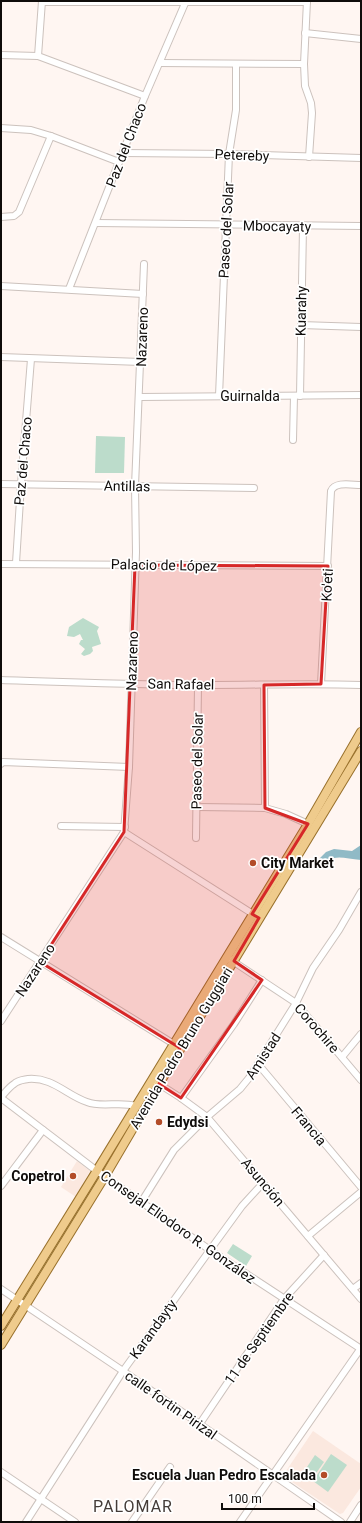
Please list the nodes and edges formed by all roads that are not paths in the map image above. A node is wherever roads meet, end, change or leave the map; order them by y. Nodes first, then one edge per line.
1 (42, 1) edge
2 (186, 1) edge
3 (307, 1) edge
4 (305, 33) junction
5 (361, 38) edge
6 (1, 56) edge
7 (38, 56) junction
8 (160, 63) junction
9 (236, 64) junction
10 (304, 64) junction
11 (145, 96) junction
12 (1, 128) edge
13 (51, 136) junction
14 (122, 153) junction
15 (230, 154) junction
16 (310, 157) junction
17 (361, 158) edge
18 (119, 162) junction
19 (1, 216) edge
20 (96, 223) junction
21 (226, 225) junction
22 (361, 226) edge
23 (303, 227) junction
24 (144, 264) dead end
25 (1, 286) edge
26 (69, 290) junction
27 (143, 294) junction
28 (301, 325) junction
29 (361, 326) edge
30 (1, 357) edge
31 (32, 359) junction
32 (141, 362) junction
33 (361, 395) edge
34 (219, 396) junction
35 (297, 396) junction
36 (140, 397) junction
37 (293, 440) dead end
38 (1, 484) edge
39 (21, 484) junction
40 (361, 485) edge
41 (135, 486) junction
42 (254, 488) dead end
43 (16, 563) junction
44 (1, 564) edge
45 (135, 565) junction
46 (328, 566) junction
47 (1, 680) edge
48 (131, 683) junction
49 (322, 684) junction
50 (198, 685) junction
51 (264, 685) junction
52 (361, 685) edge
53 (361, 732) edge
54 (361, 750) edge
55 (2, 763) edge
56 (129, 767) junction
57 (197, 807) junction
58 (265, 808) junction
59 (308, 824) junction
60 (61, 826) dead end
61 (124, 830) junction
62 (196, 838) dead end
63 (361, 892) edge
64 (256, 916) junction
65 (1, 937) edge
66 (230, 959) junction
67 (40, 962) junction
68 (262, 980) junction
69 (296, 1003) junction
70 (1, 1021) edge
71 (361, 1034) edge
72 (177, 1046) junction
73 (342, 1057) junction
74 (258, 1064) junction
75 (361, 1080) edge
76 (156, 1082) junction
77 (1, 1097) edge
78 (181, 1098) junction
79 (136, 1106) junction
80 (207, 1117) junction
81 (43, 1130) junction
82 (97, 1171) junction
83 (105, 1176) junction
84 (264, 1183) junction
85 (1, 1186) edge
86 (361, 1187) edge
87 (361, 1192) edge
88 (142, 1201) junction
89 (308, 1236) junction
90 (210, 1250) junction
91 (324, 1255) junction
92 (361, 1283) edge
93 (1, 1289) edge
94 (353, 1289) junction
95 (17, 1299) junction
96 (284, 1299) junction
97 (361, 1299) edge
98 (26, 1306) junction
99 (1, 1326) edge
100 (1, 1345) edge
101 (361, 1348) edge
102 (123, 1371) junction
103 (199, 1425) junction
104 (170, 1467) dead end
105 (1, 1472) edge
106 (272, 1475) junction
107 (41, 1499) junction
108 (361, 1505) edge
109 (26, 1522) edge
110 (74, 1522) edge
111 (132, 1522) edge
112 (240, 1522) edge
113 (340, 1522) edge
114 (350, 1522) edge

1 - 2 street
1 - 7 street
2 - 3 street
2 - 8 street, Paz del Chaco
3 - 4 street
4 - 5 street
4 - 10 street
6 - 7 street
7 - 11 street
8 - 9 street
8 - 11 street, Paz del Chaco
9 - 10 street
9 - 15 street, Paseo del Solar
10 - 16 street
11 - 14 street, Paz del Chaco
12 - 13 street
13 - 18 street
13 - 19 street
14 - 15 street, Petereby
14 - 18 street, Paz del Chaco
15 - 16 street, Petereby
15 - 21 street, Paseo del Solar
16 - 17 street, Petereby
18 - 20 street, Paz del Chaco
20 - 21 street, Mbocayaty
20 - 26 street, Paz del Chaco
21 - 23 street, Mbocayaty
21 - 34 street, Paseo del Solar
22 - 23 street, Mbocayaty
23 - 28 street, Kuarahy
24 - 27 street, Nazareno
25 - 26 street
26 - 27 street
27 - 32 street, Nazareno
28 - 29 street
28 - 35 street, Kuarahy
30 - 31 street
31 - 32 street
31 - 39 street, Paz del Chaco
32 - 36 street, Nazareno
33 - 35 street, Guirnalda
34 - 35 street, Guirnalda
34 - 36 street, Guirnalda
35 - 37 street, Kuarahy
36 - 41 street, Nazareno
38 - 39 street, Antillas
39 - 41 street, Antillas
39 - 43 street, Paz del Chaco
40 - 46 street, Ko'eti
41 - 42 street, Antillas
41 - 45 street, Nazareno
43 - 44 street, Palacio de López
43 - 45 street, Palacio de López
45 - 46 street, Palacio de López
45 - 48 street, Nazareno
46 - 49 street, Ko'eti
47 - 48 street, San Rafael
48 - 50 street, San Rafael
48 - 56 street, Nazareno
49 - 51 street, San Rafael
49 - 52 street, San Rafael
50 - 51 street, San Rafael
50 - 57 street, Paseo del Solar
51 - 58 street
53 - 59 main road, Avenida Pedro Bruno Guggiari
54 - 64 main road, Avenida Pedro Bruno Guggiari
55 - 56 street
56 - 61 street, Nazareno
57 - 58 street
57 - 62 street, Paseo del Solar
58 - 59 street
59 - 64 main road, Avenida Pedro Bruno Guggiari
60 - 61 street
61 - 64 street
61 - 67 street, Nazareno
63 - 69 street, Amistad
64 - 66 main road, Avenida Pedro Bruno Guggiari
65 - 67 street
66 - 68 street, Corochire
66 - 72 main road, Avenida Pedro Bruno Guggiari
67 - 70 street, Nazareno
67 - 72 street
68 - 69 street, Corochire
68 - 78 street
69 - 73 street, Corochire
69 - 74 street, Amistad
71 - 73 street
72 - 76 main road, Avenida Pedro Bruno Guggiari
73 - 75 street, Corochire
74 - 80 street, Amistad
74 - 86 street, Francia
76 - 78 street, Asunción
76 - 79 main road, Avenida Pedro Bruno Guggiari
76 - 83 main road, Avenida Pedro Bruno Guggiari
77 - 79 street
77 - 81 street, Consejal Eliodoro R. González
78 - 80 street, Asunción
79 - 82 main road, Avenida Pedro Bruno Guggiari
80 - 84 street, Asunción
80 - 88 street, Amistad
81 - 82 street, Consejal Eliodoro R. González
81 - 85 street
82 - 83 street, Consejal Eliodoro R. González
82 - 95 main road, Avenida Pedro Bruno Guggiari
83 - 88 street, Consejal Eliodoro R. González
83 - 98 main road, Avenida Pedro Bruno Guggiari
84 - 89 street, Asunción
84 - 90 street, Karandayty
87 - 89 street
88 - 90 street, Consejal Eliodoro R. González
89 - 91 street, Asunción
90 - 96 street, Consejal Eliodoro R. González
90 - 102 street, Karandayty
91 - 94 street, Asunción
91 - 96 street, 11 de Septiembre
92 - 94 street
93 - 95 street, calle fortin Pirizal
94 - 97 street, Asunción
95 - 98 street, calle fortin Pirizal
95 - 99 main road, Avenida Pedro Bruno Guggiari
96 - 101 street, Consejal Eliodoro R. González
96 - 103 street, 11 de Septiembre
98 - 100 main road, Avenida Pedro Bruno Guggiari
98 - 102 street, calle fortin Pirizal
101 - 106 street
102 - 103 street, calle fortin Pirizal
102 - 107 street, Karandayty
103 - 106 street, calle fortin Pirizal
104 - 111 street
105 - 107 street
106 - 112 street
106 - 113 street, calle fortin Pirizal
107 - 109 street, Karandayty
107 - 110 street
108 - 114 street

